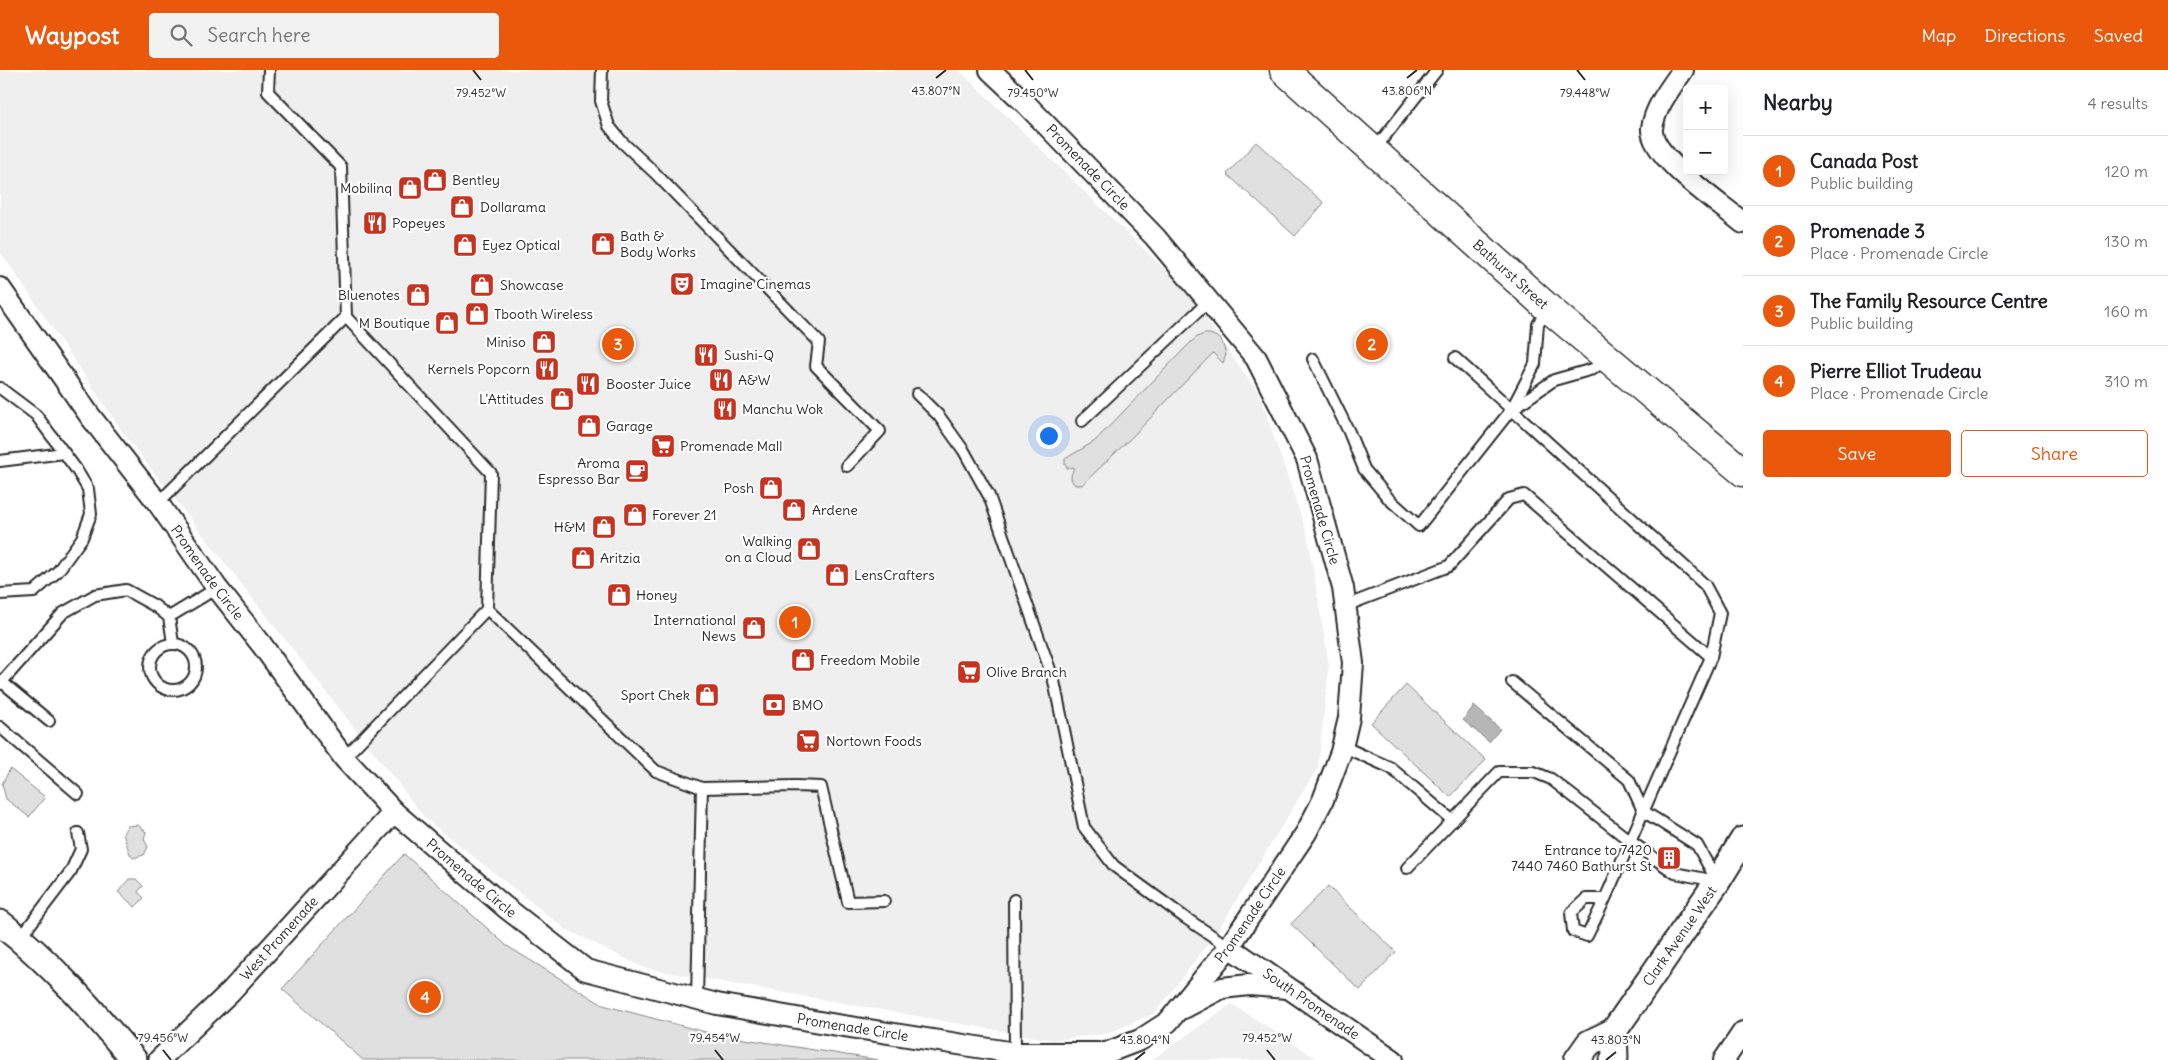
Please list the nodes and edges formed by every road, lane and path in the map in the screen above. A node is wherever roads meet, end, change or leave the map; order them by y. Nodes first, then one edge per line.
1 (269, 70) edge
2 (602, 70) edge
3 (990, 70) edge
4 (1010, 70) edge
5 (1284, 70) edge
6 (1437, 70) edge
7 (1683, 70) edge
8 (1013, 92) junction
9 (1374, 151) junction
10 (1743, 223) edge
11 (0, 288) edge
12 (1209, 301) junction
13 (1549, 309) junction
14 (346, 317) junction
15 (1455, 358) dead end
16 (1313, 359) dead end
17 (1607, 359) junction
18 (0, 388) edge
19 (917, 394) dead end
20 (1511, 410) junction
21 (1082, 421) dead end
22 (64, 453) junction
23 (0, 461) edge
24 (846, 466) dead end
25 (1743, 472) edge
26 (158, 503) junction
27 (217, 588) junction
28 (0, 594) edge
29 (1345, 606) junction
30 (487, 609) junction
31 (169, 617) junction
32 (173, 643) junction
33 (1711, 657) junction
34 (1512, 682) dead end
35 (1, 683) edge
36 (49, 721) dead end
37 (0, 727) edge
38 (1342, 746) junction
39 (344, 758) junction
40 (702, 788) junction
41 (78, 794) dead end
42 (1644, 811) junction
43 (394, 812) junction
44 (1453, 821) junction
45 (78, 833) dead end
46 (1743, 840) edge
47 (1630, 841) junction
48 (1407, 868) dead end
49 (1717, 882) junction
50 (1604, 899) dead end
51 (1014, 900) dead end
52 (884, 901) dead end
53 (0, 923) edge
54 (20, 938) junction
55 (1229, 947) junction
56 (1288, 988) junction
57 (697, 998) junction
58 (1176, 1013) junction
59 (1614, 1031) junction
60 (1743, 1032) edge
61 (1015, 1053) junction
62 (134, 1060) edge
63 (159, 1060) edge
64 (1394, 1060) edge
65 (1577, 1060) edge
66 (1613, 1060) edge
67 (1724, 1060) edge

1 - 14 lane
2 - 24 lane
3 - 8 street, Promenade Circle
4 - 8 street
5 - 9 main road, Bathurst Street
6 - 9 lane
7 - 10 street
8 - 12 street, Promenade Circle
9 - 13 main road, Bathurst Street
11 - 26 street, Promenade Circle
12 - 21 lane
12 - 29 street, Promenade Circle
13 - 17 main road, Bathurst Street
13 - 20 lane
14 - 26 lane
14 - 30 lane
15 - 20 lane
16 - 20 lane
17 - 20 lane
17 - 25 main road, Bathurst Street
18 - 22 lane
19 - 55 lane
20 - 33 lane
22 - 23 lane
22 - 28 lane
26 - 27 street, Promenade Circle
27 - 31 lane
27 - 39 street, Promenade Circle
29 - 33 lane
29 - 38 street, Promenade Circle
30 - 39 lane
30 - 40 lane
31 - 32 lane
31 - 35 lane
32 - 32 lane
33 - 42 lane
34 - 42 lane
35 - 36 lane
37 - 41 lane
38 - 44 lane
38 - 55 street, Promenade Circle
39 - 43 street, Promenade Circle
40 - 52 lane
40 - 57 lane
42 - 47 lane
42 - 49 lane
43 - 57 street, Promenade Circle
43 - 63 street, West Promenade
44 - 47 lane
44 - 48 lane
45 - 54 lane
46 - 49 street, Clark Avenue West
47 - 49 lane
47 - 50 lane
49 - 59 street, Clark Avenue West
51 - 61 lane
53 - 54 street
54 - 62 street
55 - 56 street, South Promenade
55 - 58 street, Promenade Circle
56 - 58 street, Promenade Circle
56 - 64 street, South Promenade
57 - 61 street, Promenade Circle
58 - 61 street, Promenade Circle
59 - 65 street, Clark Avenue West
59 - 66 street
60 - 67 street

